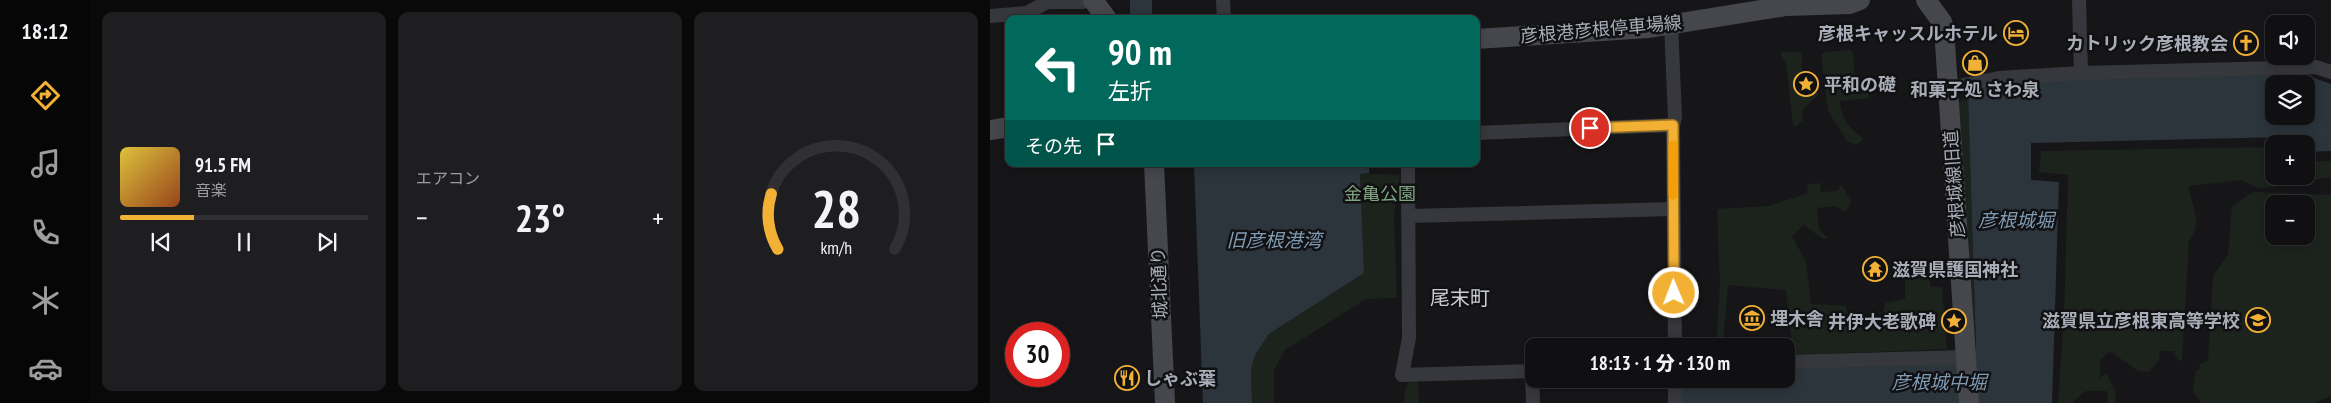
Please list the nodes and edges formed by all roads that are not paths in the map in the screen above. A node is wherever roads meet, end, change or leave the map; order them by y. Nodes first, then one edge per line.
1 (1086, 0) edge
2 (1093, 0) edge
3 (1107, 0) edge
4 (1223, 0) edge
5 (1860, 0) edge
6 (1926, 0) edge
7 (2078, 0) edge
8 (1808, 2) edge
9 (1104, 15) edge
10 (1117, 15) edge
11 (1224, 15) edge
12 (990, 16) edge
13 (1671, 24) junction
14 (1480, 39) edge
15 (2331, 72) edge
16 (2081, 73) junction
17 (1948, 85) junction
18 (1673, 125) junction
19 (1005, 128) edge
20 (990, 130) edge
21 (1480, 133) edge
22 (1154, 167) edge
23 (1167, 167) edge
24 (1408, 167) edge
25 (1673, 209) junction
26 (1408, 216) junction
27 (1675, 338) edge
28 (1965, 357) junction
29 (1795, 362) edge
30 (1525, 371) edge
31 (1533, 388) edge
32 (1675, 388) edge
33 (1165, 403) edge
34 (1177, 403) edge
35 (1533, 403) edge
36 (1675, 403) edge
37 (1969, 403) edge

1 - 12 street
2 - 9 main road
3 - 10 main road
4 - 11 street
5 - 8 main road, 彦根港彦根停車場線
6 - 17 main road, 彦根城線旧道
7 - 16 street
8 - 13 main road, 彦根港彦根停車場線
13 - 14 main road, 彦根港彦根停車場線
13 - 18 street
15 - 16 street
16 - 17 street
17 - 28 main road, 彦根城線旧道
18 - 21 street
18 - 25 street
19 - 20 main road
22 - 33 main road, 城北通り
23 - 34 main road, 城北通り
24 - 26 street
25 - 26 street
25 - 27 street
26 - 30 street
28 - 29 street
28 - 37 main road, 彦根城線旧道
31 - 35 street
32 - 36 street

